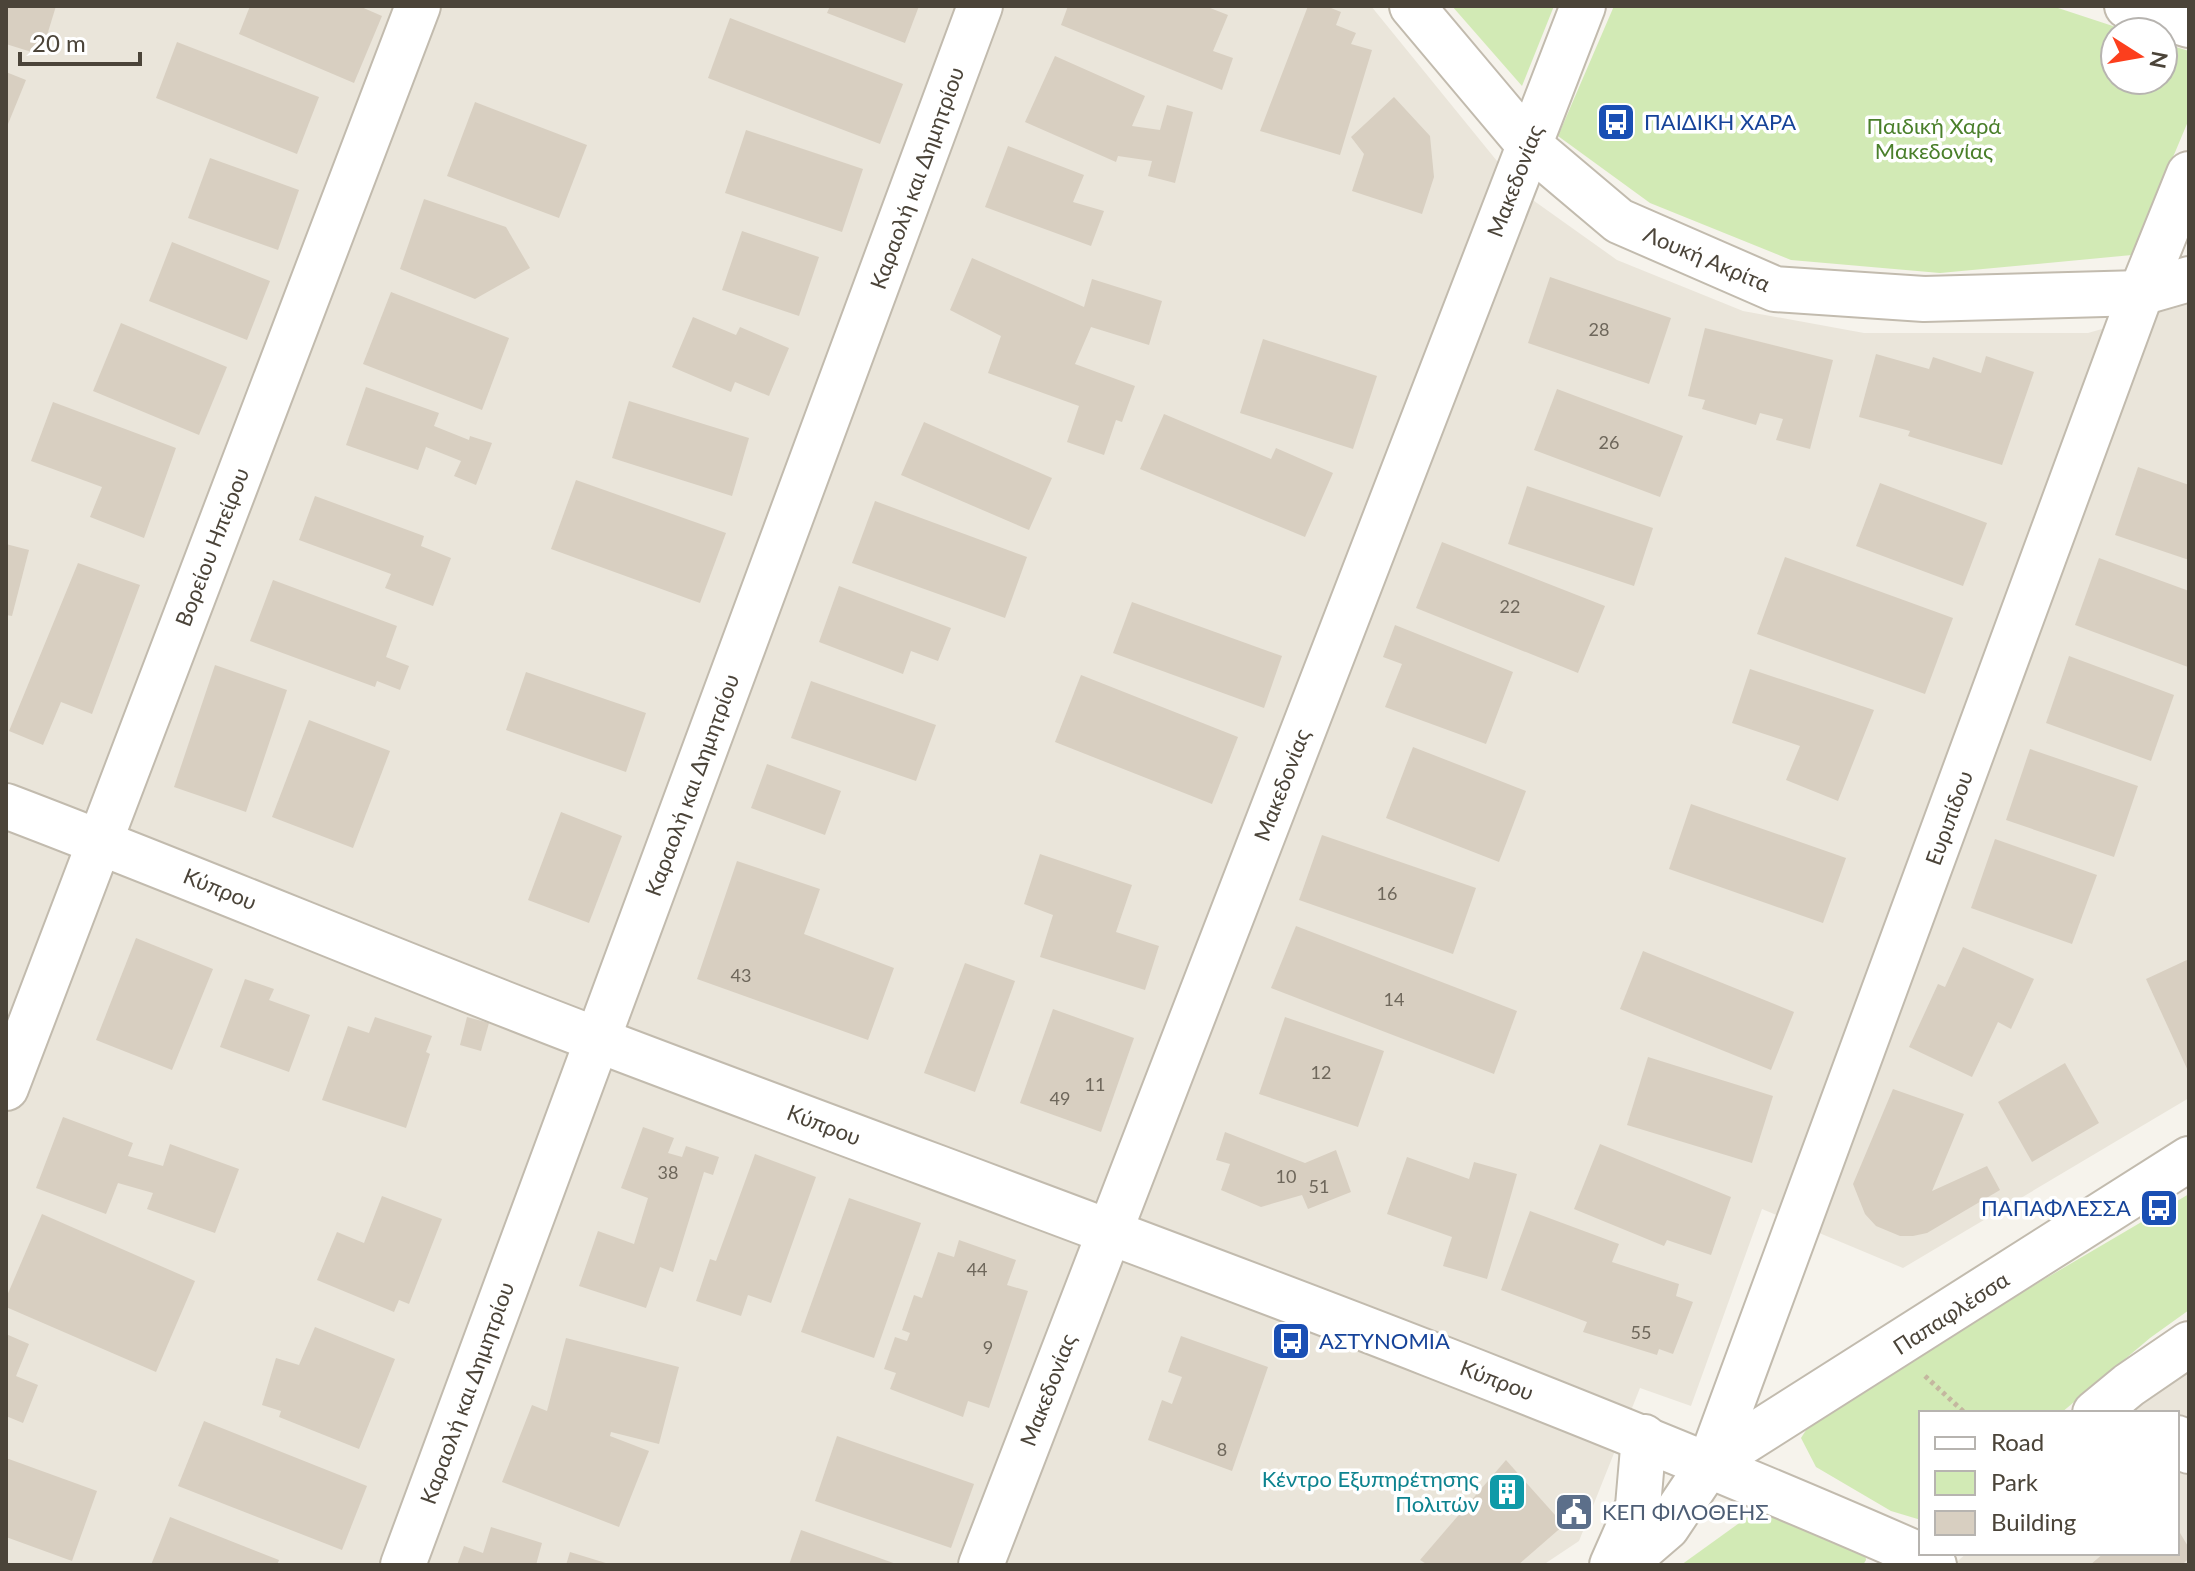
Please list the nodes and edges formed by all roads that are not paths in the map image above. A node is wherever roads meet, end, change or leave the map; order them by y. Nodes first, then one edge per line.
1 (418, 6) edge
2 (980, 6) edge
3 (1412, 6) edge
4 (1583, 6) edge
5 (2127, 6) edge
6 (2189, 25) edge
7 (1529, 145) junction
8 (2189, 174) edge
9 (2189, 279) edge
10 (2141, 293) junction
11 (6, 806) edge
12 (100, 842) junction
13 (597, 1040) junction
14 (6, 1088) edge
15 (2189, 1159) edge
16 (1110, 1231) junction
17 (2189, 1344) edge
18 (2142, 1399) edge
19 (2102, 1411) edge
20 (1644, 1437) junction
21 (1710, 1463) junction
22 (1925, 1560) edge
23 (403, 1565) edge
24 (981, 1565) edge
25 (1612, 1565) edge
26 (1623, 1565) edge

1 - 12 street, Βορείου Ηπείρου
2 - 13 street, Καραολή και Δημητρίου
3 - 7 street, Λουκή Ακρίτα
4 - 7 street, Μακεδονίας
5 - 6 street
7 - 10 street, Λουκή Ακρίτα
7 - 16 street, Μακεδονίας
8 - 10 street, Ευριπίδου
9 - 10 street, Λουκή Ακρίτα
10 - 21 street, Ευριπίδου
11 - 12 street, Κύπρου
12 - 13 street, Κύπρου
12 - 14 street, Βορείου Ηπείρου
13 - 16 street, Κύπρου
13 - 23 street, Καραολή και Δημητρίου
15 - 21 street, Παπαφλέσσα
16 - 20 street, Κύπρου
16 - 24 street, Μακεδονίας
17 - 18 street
18 - 19 street
20 - 21 street, Κύπρου
20 - 25 street
21 - 22 street, Κύπρου
21 - 26 street

